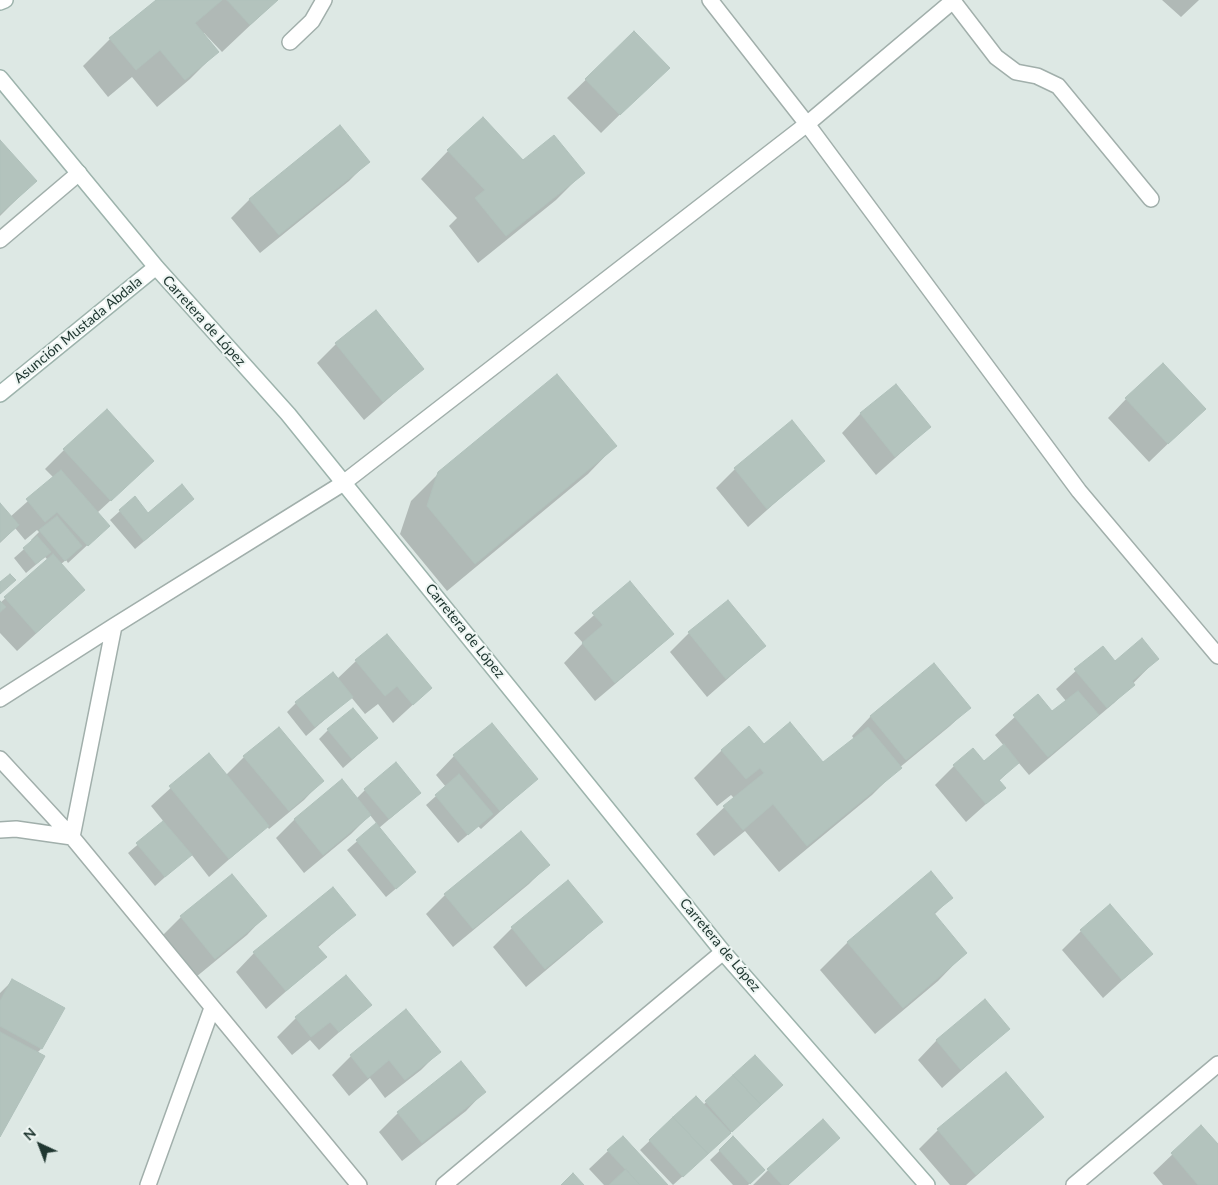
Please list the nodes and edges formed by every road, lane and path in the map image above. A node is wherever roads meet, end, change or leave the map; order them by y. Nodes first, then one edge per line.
1 (5, 0) edge
2 (324, 0) edge
3 (710, 0) edge
4 (953, 1) edge
5 (0, 2) edge
6 (290, 42) dead end
7 (0, 78) edge
8 (807, 124) junction
9 (79, 173) junction
10 (1151, 199) dead end
11 (0, 240) edge
12 (156, 266) junction
13 (0, 394) edge
14 (342, 484) junction
15 (114, 626) junction
16 (1218, 656) edge
17 (0, 699) edge
18 (0, 759) edge
19 (0, 830) edge
20 (72, 838) junction
21 (724, 952) junction
22 (212, 1008) junction
23 (1218, 1064) edge
24 (148, 1185) edge
25 (359, 1185) edge
26 (444, 1185) edge
27 (927, 1185) edge
28 (1074, 1185) edge

1 - 5 street
2 - 6 street
3 - 8 street
4 - 8 street
4 - 10 street
7 - 9 street, Carretera de López
8 - 14 street
8 - 16 street
9 - 11 street
9 - 12 street, Carretera de López
12 - 13 street, Asunción Mustada Abdala
12 - 14 street, Carretera de López
14 - 15 street
14 - 21 street, Carretera de López
15 - 17 street
15 - 20 street
18 - 20 street
19 - 20 street
20 - 22 street
21 - 26 street
21 - 27 street, Carretera de López
22 - 24 street
22 - 25 street
23 - 28 street

